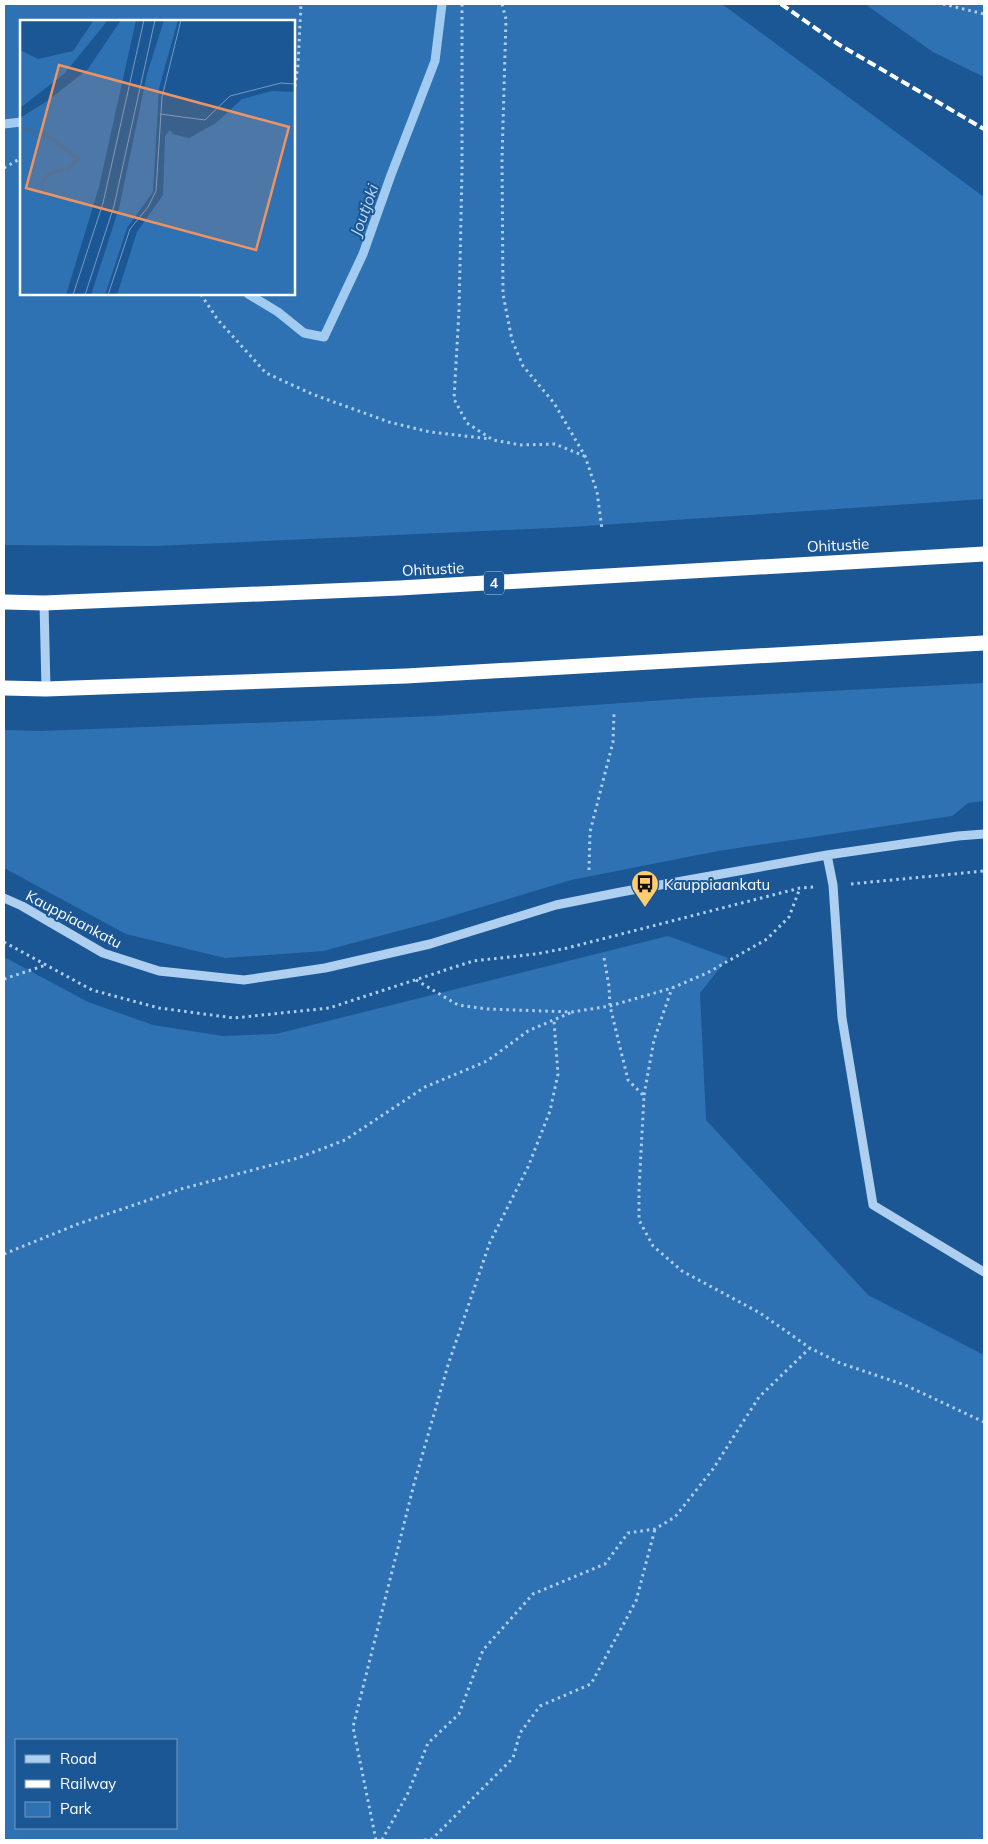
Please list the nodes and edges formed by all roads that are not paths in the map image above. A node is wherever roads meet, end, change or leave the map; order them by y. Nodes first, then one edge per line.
1 (984, 554) edge
2 (4, 602) edge
3 (44, 602) junction
4 (984, 643) edge
5 (4, 688) edge
6 (46, 689) junction
7 (984, 834) edge
8 (827, 855) junction
9 (4, 898) edge
10 (984, 1272) edge

1 - 3 highway, Ohitustie / 4
2 - 3 highway, Ohitustie / 4
3 - 6 street
4 - 6 highway
5 - 6 highway
7 - 8 street, Kauppiaankatu
8 - 9 street, Kauppiaankatu
8 - 10 street

